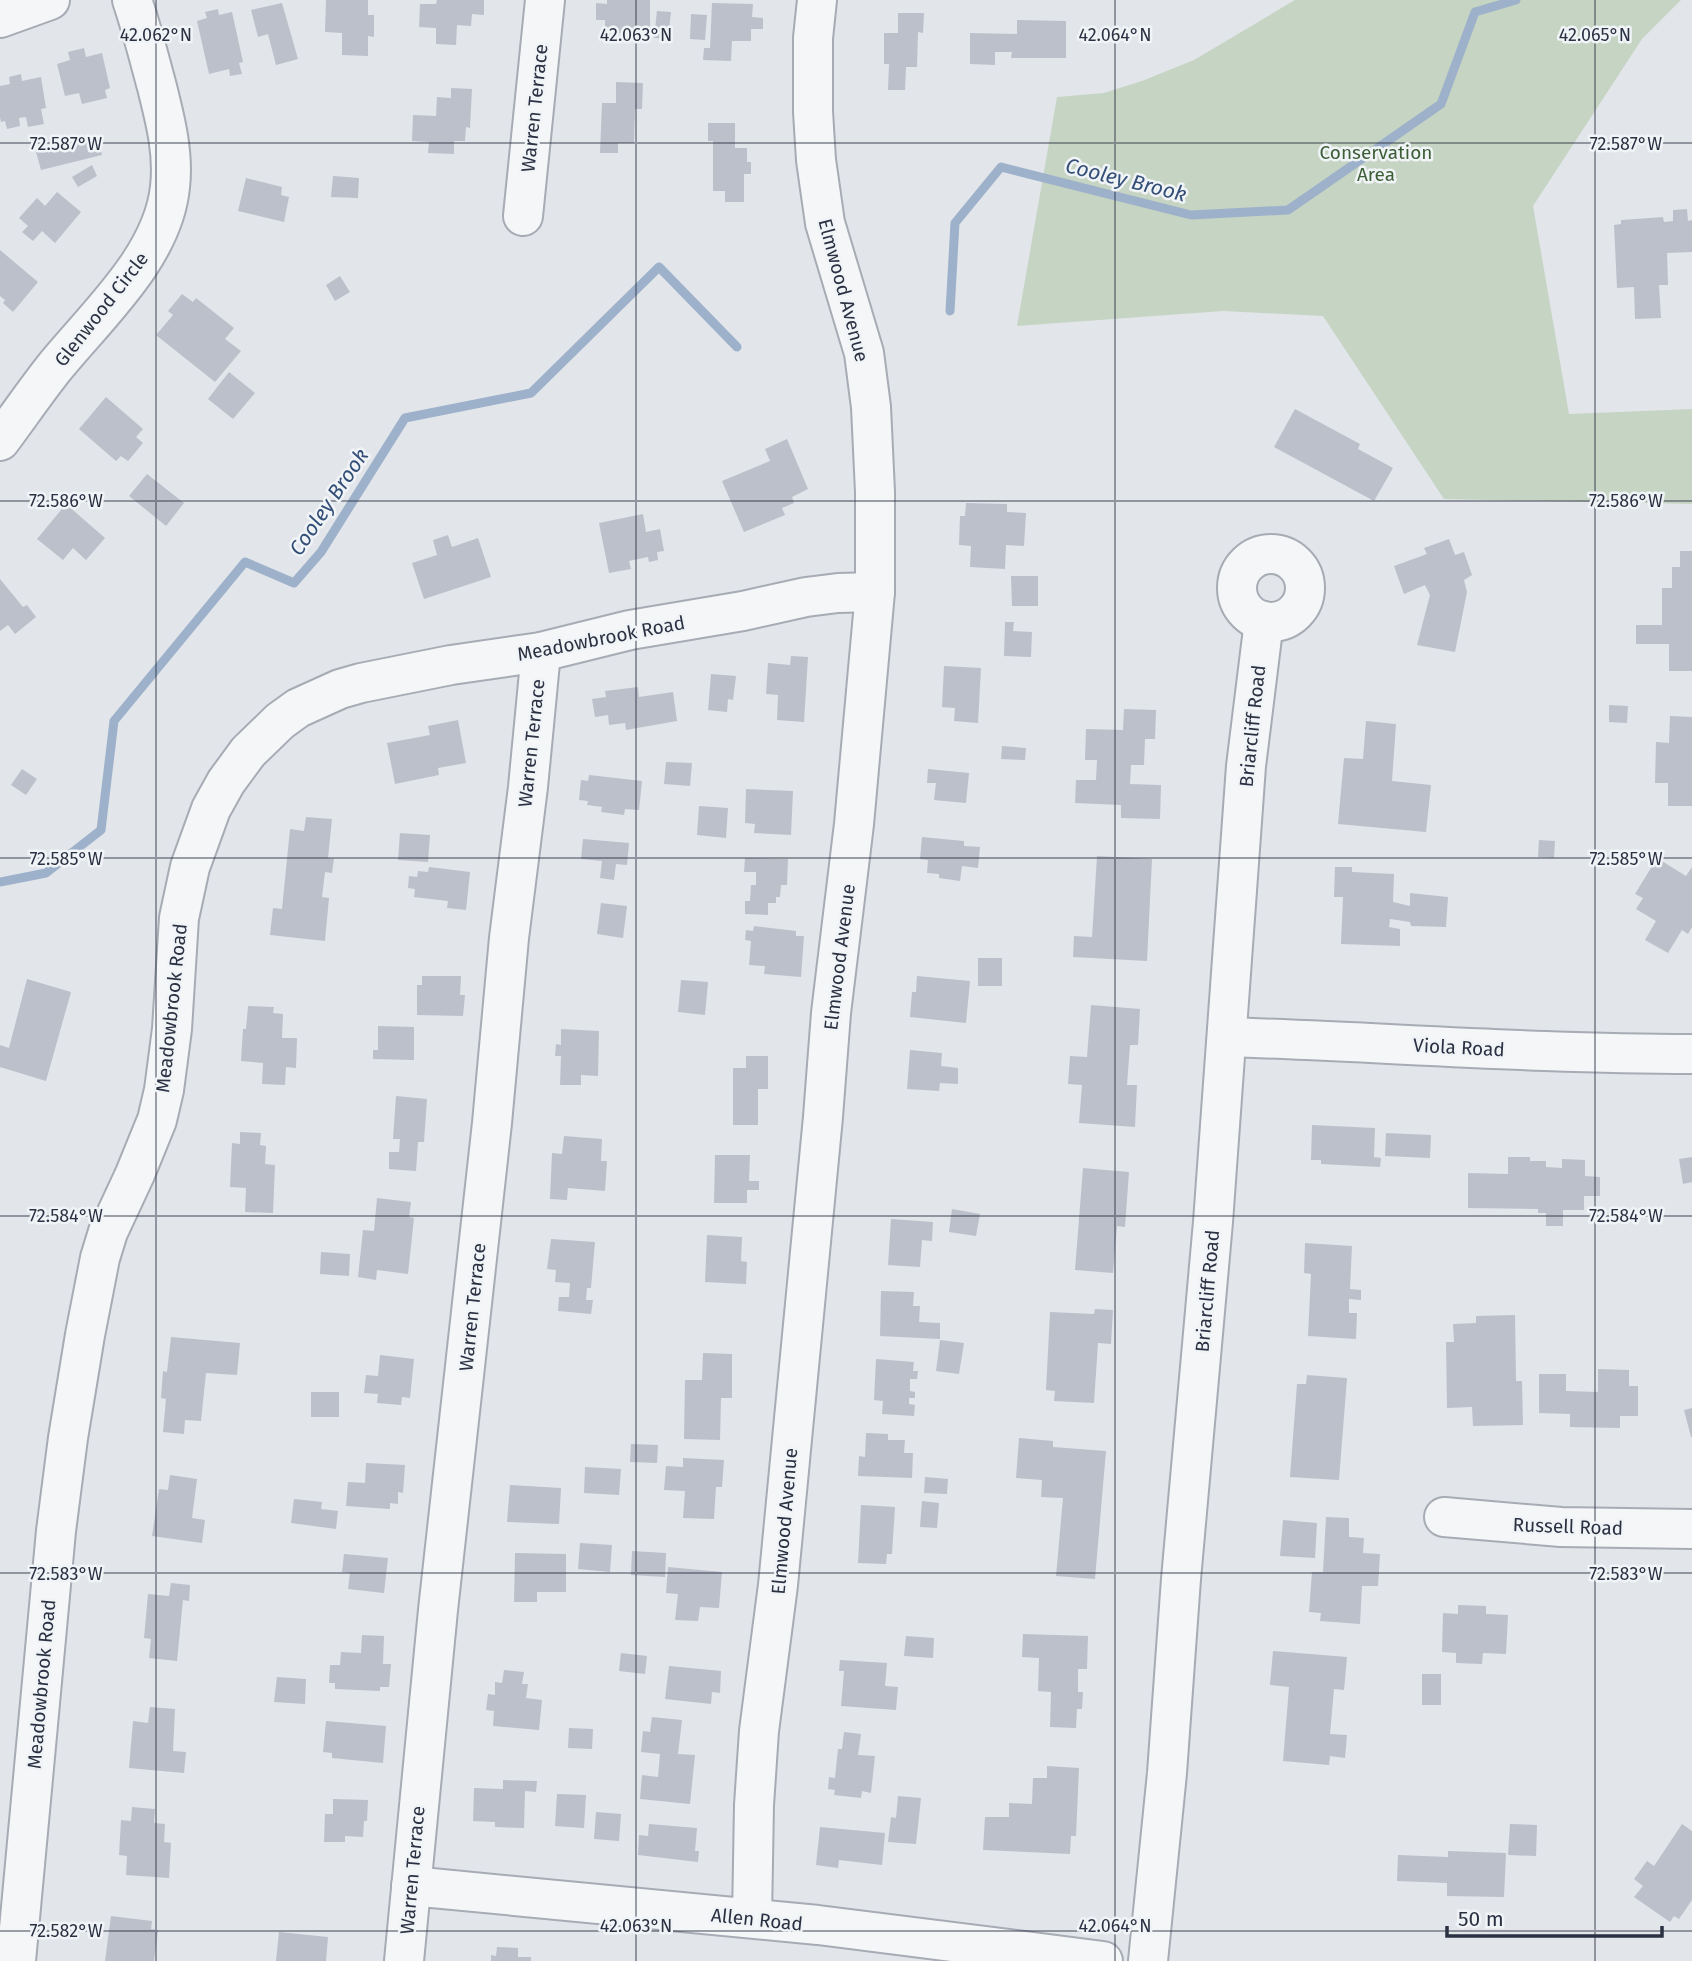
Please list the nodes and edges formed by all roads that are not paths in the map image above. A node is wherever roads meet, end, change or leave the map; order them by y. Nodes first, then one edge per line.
1 (50, 0) edge
2 (132, 0) edge
3 (545, 0) edge
4 (817, 0) edge
5 (0, 18) edge
6 (523, 216) dead end
7 (0, 441) edge
8 (874, 592) junction
9 (1264, 621) dead end
10 (541, 652) junction
11 (1227, 1037) junction
12 (1692, 1054) edge
13 (1444, 1517) dead end
14 (1692, 1529) edge
15 (411, 1885) junction
16 (752, 1918) junction
17 (16, 1961) edge
18 (404, 1961) edge
19 (1103, 1961) edge
20 (1148, 1961) edge

1 - 5 street
2 - 7 street, Glenwood Circle
3 - 6 street, Warren Terrace
4 - 8 street, Elmwood Avenue
8 - 10 street, Meadowbrook Road
8 - 16 street, Elmwood Avenue
9 - 11 street, Briarcliff Road
10 - 15 street, Warren Terrace
10 - 17 street, Meadowbrook Road
11 - 12 street, Viola Road
11 - 20 street, Briarcliff Road
13 - 14 street, Russell Road
15 - 16 street, Allen Road
15 - 18 street, Warren Terrace
16 - 19 street, Allen Road

